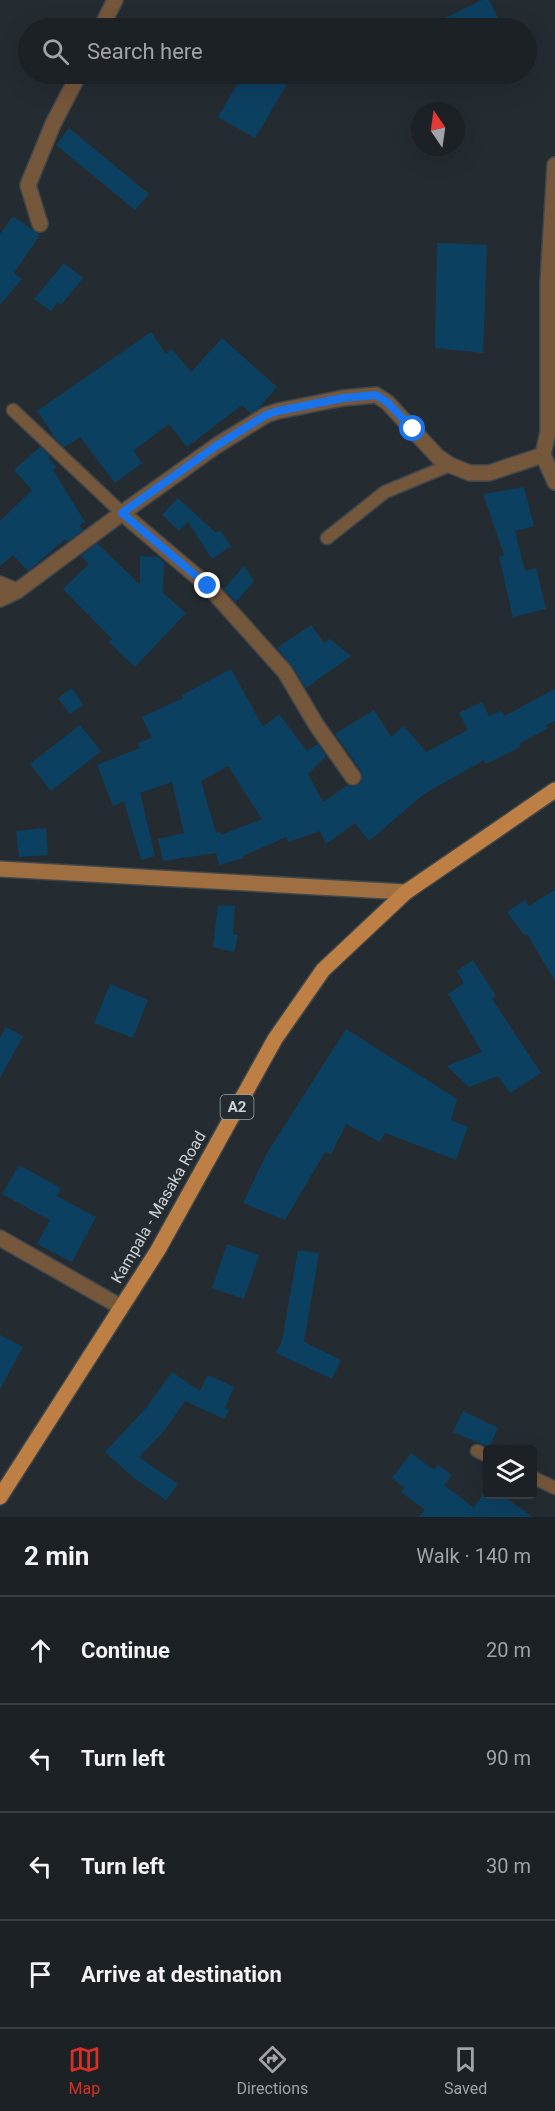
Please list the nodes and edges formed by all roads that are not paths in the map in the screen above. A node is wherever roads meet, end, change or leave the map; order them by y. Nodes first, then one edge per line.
1 (116, 0) edge
2 (106, 18) edge
3 (74, 84) edge
4 (555, 165) edge
5 (40, 224) dead end
6 (13, 410) dead end
7 (552, 432) edge
8 (543, 455) junction
9 (450, 465) junction
10 (555, 482) edge
11 (122, 513) junction
12 (327, 538) dead end
13 (0, 584) edge
14 (17, 591) junction
15 (0, 599) edge
16 (353, 777) dead end
17 (555, 790) edge
18 (0, 869) edge
19 (406, 892) junction
20 (0, 1238) edge
21 (121, 1307) junction
22 (537, 1479) edge
23 (555, 1488) edge
24 (0, 1497) edge

1 - 2 street
3 - 5 street
4 - 7 street
6 - 11 lane
7 - 8 street
8 - 9 street
8 - 10 street
9 - 11 street
9 - 12 lane
11 - 14 street
11 - 16 street
13 - 14 street
14 - 15 street
17 - 19 main road, Kampala - Masaka Road / A2
18 - 19 street
19 - 21 main road, Kampala - Masaka Road / A2
20 - 21 street
21 - 24 main road, Kampala - Masaka Road / A2
22 - 23 lane

